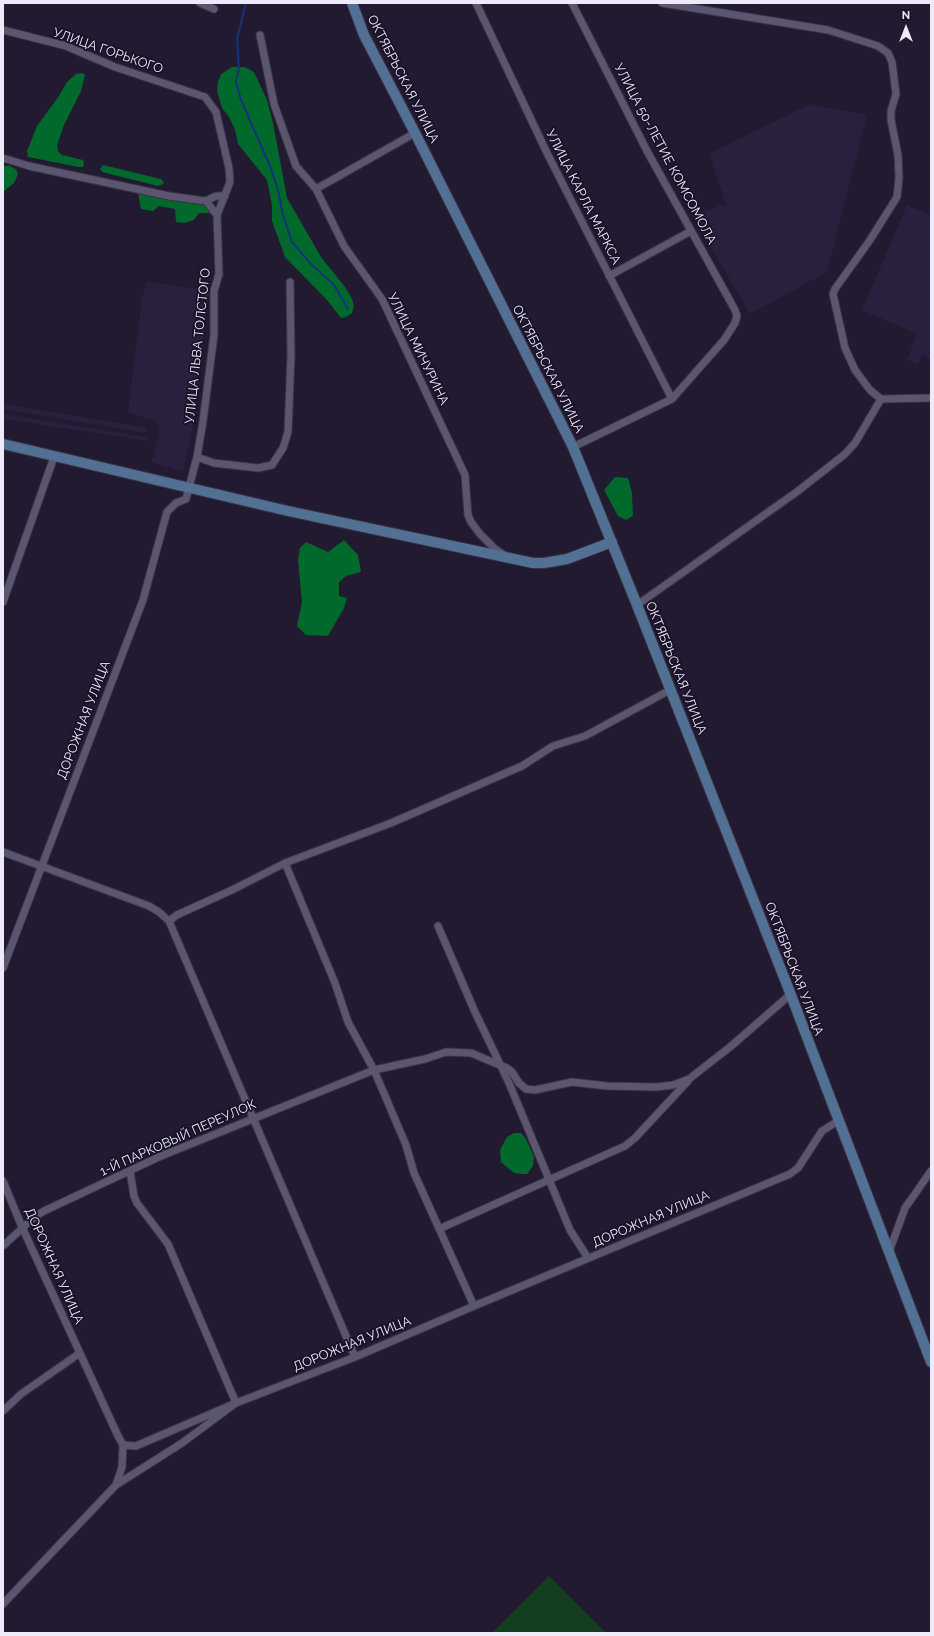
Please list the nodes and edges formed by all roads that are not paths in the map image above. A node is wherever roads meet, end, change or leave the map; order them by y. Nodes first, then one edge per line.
1 (200, 3) edge
2 (352, 3) edge
3 (476, 3) edge
4 (572, 3) edge
5 (662, 3) edge
6 (214, 9) dead end
7 (3, 30) edge
8 (260, 35) dead end
9 (415, 133) junction
10 (3, 158) edge
11 (316, 189) junction
12 (225, 196) junction
13 (206, 201) junction
14 (217, 216) junction
15 (691, 231) junction
16 (609, 276) junction
17 (290, 282) dead end
18 (931, 398) edge
19 (672, 399) junction
20 (881, 399) junction
21 (3, 444) edge
22 (573, 447) junction
23 (54, 457) junction
24 (197, 457) junction
25 (190, 487) junction
26 (612, 542) junction
27 (509, 558) junction
28 (3, 602) edge
29 (637, 605) junction
30 (670, 690) junction
31 (3, 852) edge
32 (285, 863) junction
33 (42, 867) junction
34 (169, 921) junction
35 (438, 926) dead end
36 (3, 968) edge
37 (791, 994) junction
38 (501, 1066) junction
39 (374, 1070) junction
40 (689, 1079) junction
41 (252, 1118) junction
42 (838, 1121) junction
43 (130, 1171) junction
44 (931, 1171) edge
45 (549, 1179) junction
46 (3, 1181) edge
47 (22, 1227) junction
48 (439, 1229) junction
49 (3, 1246) edge
50 (889, 1252) junction
51 (588, 1258) junction
52 (474, 1306) junction
53 (80, 1353) junction
54 (355, 1357) junction
55 (931, 1362) edge
56 (236, 1403) junction
57 (3, 1411) edge
58 (123, 1445) junction
59 (116, 1485) junction
60 (3, 1604) edge

1 - 6 street
2 - 9 street, ОКТЯБРЬСКАЯ УЛИЦА
3 - 16 street, УЛИЦА КАРЛА МАРКСА
4 - 15 street, УЛИЦА 50-ЛЕТИЕ КОМСОМОЛА
5 - 20 street
7 - 12 street, УЛИЦА ГОРЬКОГО
8 - 11 street, УЛИЦА МИЧУРИНА
9 - 11 street
9 - 22 street, ОКТЯБРЬСКАЯ УЛИЦА
10 - 13 street
11 - 27 street, УЛИЦА МИЧУРИНА
12 - 13 street
12 - 14 street
13 - 14 street
14 - 24 street, УЛИЦА ЛЬВА ТОЛСТОГО
15 - 16 street
15 - 19 street, УЛИЦА 50-ЛЕТИЕ КОМСОМОЛА
16 - 19 street, УЛИЦА КАРЛА МАРКСА
17 - 24 street
18 - 20 street
19 - 22 street
20 - 29 street
21 - 23 street
22 - 26 street, ОКТЯБРЬСКАЯ УЛИЦА
23 - 25 street
23 - 28 street
24 - 25 street, УЛИЦА ЛЬВА ТОЛСТОГО
25 - 27 street
25 - 33 street, ДОРОЖНАЯ УЛИЦА
26 - 27 street
26 - 29 street, ОКТЯБРЬСКАЯ УЛИЦА
29 - 30 street, ОКТЯБРЬСКАЯ УЛИЦА
30 - 32 street
30 - 37 street, ОКТЯБРЬСКАЯ УЛИЦА
31 - 33 street
32 - 34 street
32 - 39 street
33 - 34 street
33 - 36 street, ДОРОЖНАЯ УЛИЦА
34 - 41 street
35 - 38 street
37 - 40 street
37 - 42 street, ОКТЯБРЬСКАЯ УЛИЦА
38 - 39 street, 1-Й ПАРКОВЫЙ ПЕРЕУЛОК
38 - 40 street
38 - 45 street
39 - 41 street, 1-Й ПАРКОВЫЙ ПЕРЕУЛОК
39 - 48 street
40 - 45 street
41 - 43 street, 1-Й ПАРКОВЫЙ ПЕРЕУЛОК
41 - 54 street
42 - 50 street, ОКТЯБРЬСКАЯ УЛИЦА
42 - 51 street, ДОРОЖНАЯ УЛИЦА
43 - 47 street, 1-Й ПАРКОВЫЙ ПЕРЕУЛОК
43 - 56 street
44 - 50 street
45 - 48 street
45 - 51 street
46 - 47 street, ДОРОЖНАЯ УЛИЦА
47 - 49 street, 1-Й ПАРКОВЫЙ ПЕРЕУЛОК
47 - 53 street, ДОРОЖНАЯ УЛИЦА
48 - 52 street
50 - 55 street, ОКТЯБРЬСКАЯ УЛИЦА
51 - 52 street, ДОРОЖНАЯ УЛИЦА
52 - 54 street, ДОРОЖНАЯ УЛИЦА
53 - 57 street
53 - 58 street, ДОРОЖНАЯ УЛИЦА
54 - 56 street, ДОРОЖНАЯ УЛИЦА
56 - 58 street, ДОРОЖНАЯ УЛИЦА
56 - 59 street
58 - 59 street
59 - 60 street

